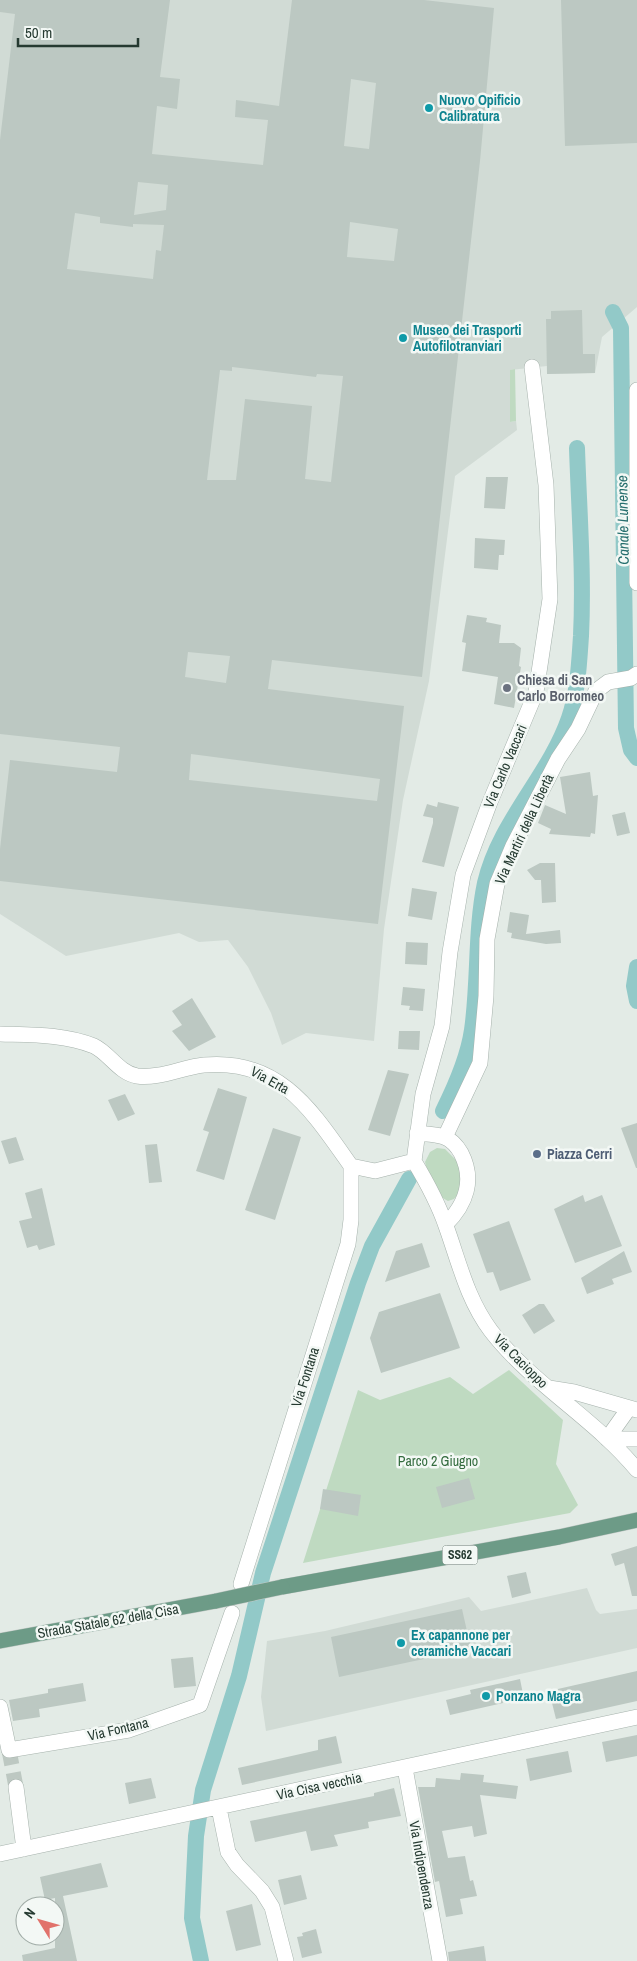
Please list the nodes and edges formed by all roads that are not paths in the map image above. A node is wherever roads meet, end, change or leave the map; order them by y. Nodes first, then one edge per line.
1 (532, 367) dead end
2 (637, 390) edge
3 (637, 583) edge
4 (634, 676) edge
5 (0, 1034) edge
6 (417, 1133) junction
7 (445, 1137) junction
8 (414, 1161) junction
9 (351, 1166) junction
10 (446, 1224) junction
11 (548, 1387) junction
12 (633, 1409) edge
13 (607, 1439) junction
14 (637, 1439) edge
15 (637, 1470) edge
16 (637, 1520) edge
17 (240, 1584) dead end
18 (232, 1613) dead end
19 (0, 1641) edge
20 (0, 1707) edge
21 (637, 1717) edge
22 (405, 1768) junction
23 (16, 1787) tunnel mouth
24 (213, 1809) junction
25 (24, 1849) junction
26 (0, 1854) edge
27 (286, 1961) edge
28 (440, 1961) edge

1 - 6 street, Via Carlo Vaccari
2 - 3 street
4 - 7 street, Via Martiri della Libertà
5 - 9 street, Via Erta
6 - 7 street
6 - 8 street, Via Carlo Vaccari
7 - 10 street
8 - 9 street
8 - 10 street
9 - 17 street, Via Fontana
10 - 11 street, Via Cacioppo
11 - 12 street
11 - 13 street, Via Cacioppo
12 - 13 street
13 - 14 street
13 - 15 street, Via Cacioppo
16 - 19 main road, Strada Statale 62 della Cisa / SS62, bridge
18 - 20 street, Via Fontana
21 - 22 street, Via Cisa vecchia
22 - 24 street, Via Cisa vecchia
22 - 28 street, Via Indipendenza
23 - 25 street
24 - 25 street, Via Cisa vecchia
24 - 27 street
25 - 26 street, Via Cisa vecchia

